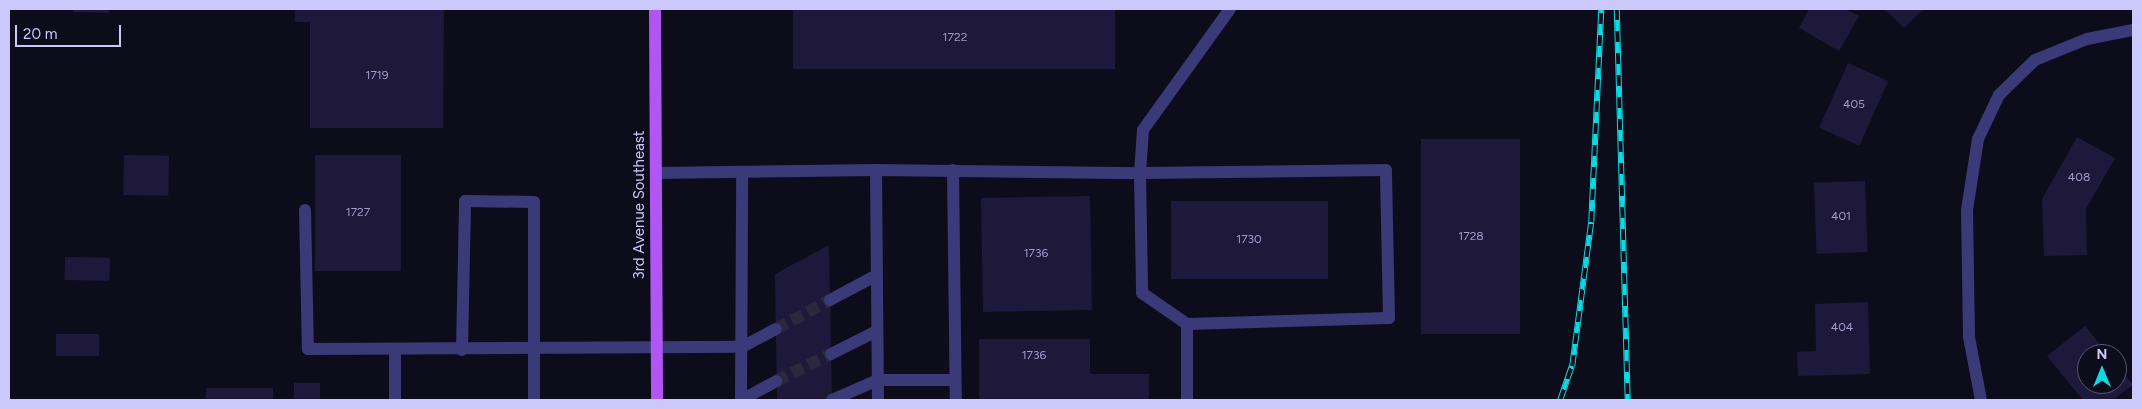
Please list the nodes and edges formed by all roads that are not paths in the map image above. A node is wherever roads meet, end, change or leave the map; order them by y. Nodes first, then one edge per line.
1 (656, 9) edge
2 (1230, 9) edge
3 (2133, 30) edge
4 (876, 170) junction
5 (953, 170) junction
6 (742, 172) junction
7 (656, 173) junction
8 (1140, 173) junction
9 (305, 210) dead end
10 (877, 275) junction
11 (830, 300) tunnel mouth
12 (1187, 324) junction
13 (776, 329) tunnel mouth
14 (877, 332) junction
15 (742, 347) junction
16 (462, 350) junction
17 (534, 350) junction
18 (657, 350) junction
19 (395, 351) junction
20 (831, 354) tunnel mouth
21 (878, 380) junction
22 (956, 380) junction
23 (776, 382) tunnel mouth
24 (395, 400) edge
25 (534, 400) edge
26 (657, 400) edge
27 (741, 400) edge
28 (832, 400) edge
29 (878, 400) edge
30 (956, 400) edge
31 (1186, 400) edge
32 (1981, 400) edge

1 - 7 main road, 3rd Avenue Southeast
2 - 8 street
3 - 32 street
4 - 5 street
4 - 6 street
4 - 10 street
5 - 8 street
5 - 22 street
6 - 7 street
6 - 15 street
7 - 18 main road, 3rd Avenue Southeast
8 - 12 street
8 - 12 street
9 - 19 street
10 - 11 street
10 - 14 street
12 - 31 street
13 - 15 street
14 - 20 street
14 - 21 street
15 - 18 street
15 - 27 street
16 - 17 street
16 - 17 street
16 - 19 street
17 - 18 street
17 - 25 street
18 - 26 main road, 3rd Avenue Southeast
19 - 24 street
21 - 22 street
21 - 28 street
21 - 29 street
22 - 30 street
23 - 27 street

